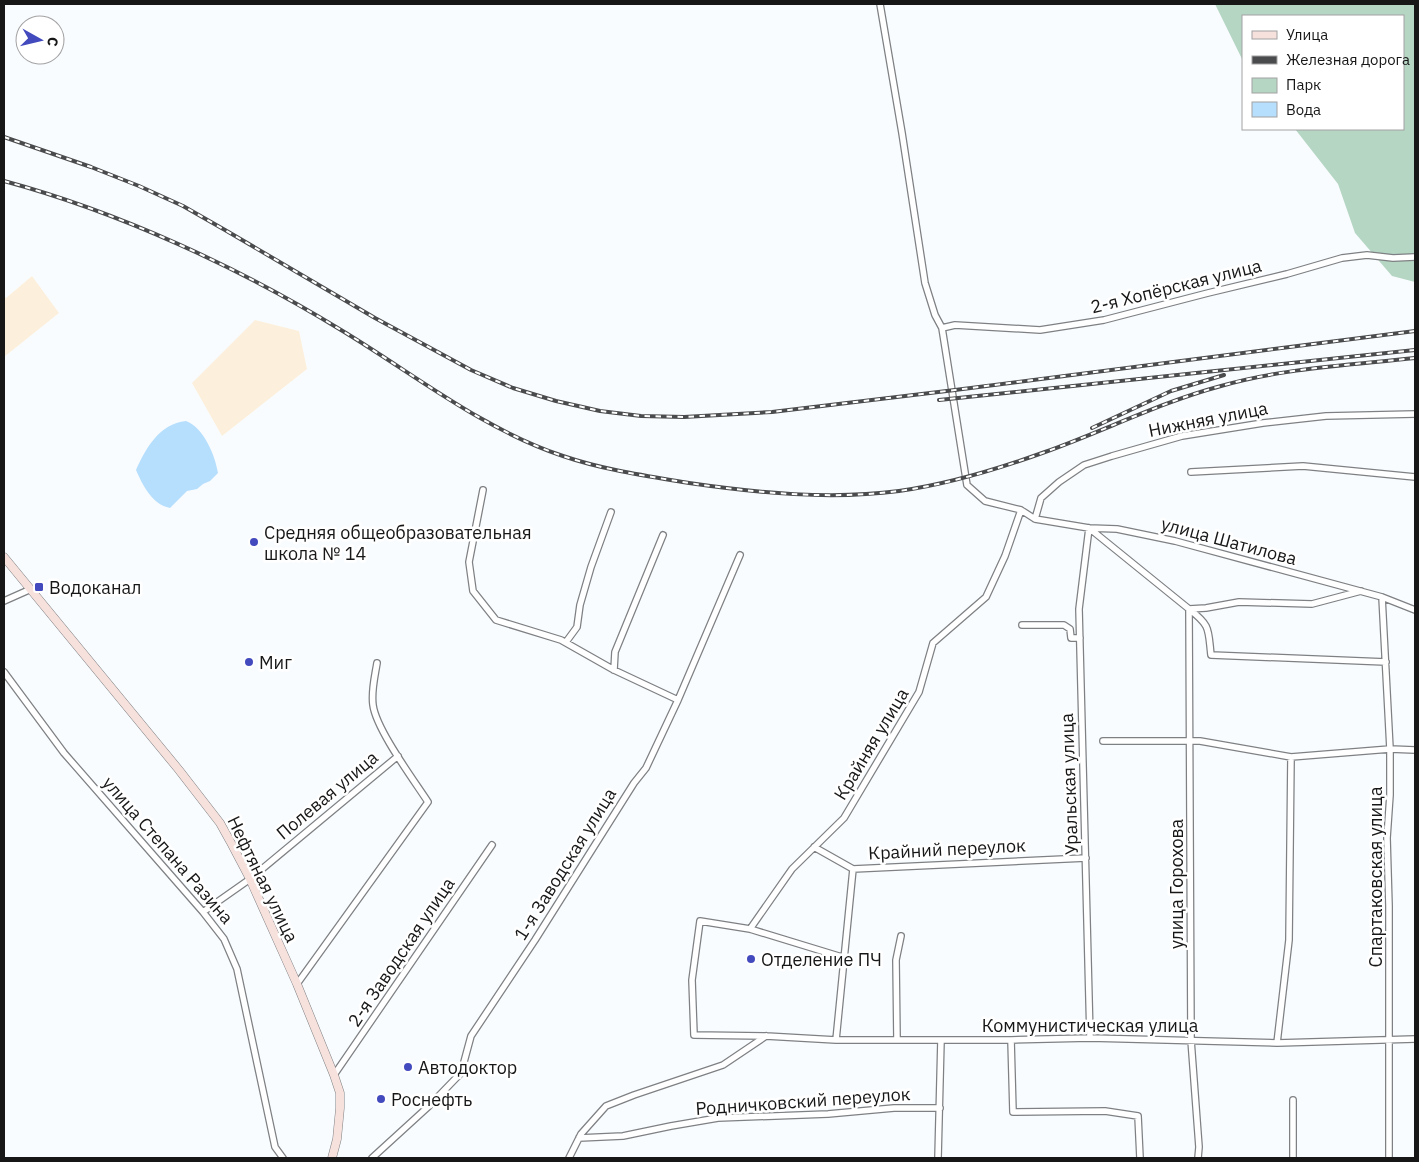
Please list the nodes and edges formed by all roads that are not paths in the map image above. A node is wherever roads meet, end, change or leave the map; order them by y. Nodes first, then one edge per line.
1 (880, 4) edge
2 (1415, 256) edge
3 (942, 328) junction
4 (1415, 414) edge
5 (1191, 472) dead end
6 (1415, 477) edge
7 (483, 490) dead end
8 (1021, 510) junction
9 (611, 512) dead end
10 (1034, 519) junction
11 (1089, 528) junction
12 (663, 534) dead end
13 (740, 555) dead end
14 (4, 557) edge
15 (31, 589) junction
16 (1361, 591) junction
17 (1382, 597) junction
18 (4, 600) edge
19 (1189, 609) junction
20 (1415, 610) edge
21 (1022, 625) dead end
22 (1080, 638) junction
23 (566, 642) junction
24 (377, 662) dead end
25 (1386, 662) junction
26 (614, 670) junction
27 (4, 672) edge
28 (678, 700) junction
29 (1103, 740) dead end
30 (1190, 741) junction
31 (1390, 748) junction
32 (1415, 750) edge
33 (398, 756) junction
34 (1290, 757) junction
35 (492, 845) dead end
36 (814, 847) junction
37 (1086, 858) junction
38 (853, 869) junction
39 (250, 879) junction
40 (203, 912) junction
41 (750, 928) junction
42 (901, 936) dead end
43 (845, 958) junction
44 (297, 984) junction
45 (766, 1036) junction
46 (1090, 1038) junction
47 (897, 1039) junction
48 (1389, 1039) junction
49 (1415, 1039) edge
50 (836, 1040) junction
51 (941, 1040) junction
52 (1011, 1040) junction
53 (1191, 1040) junction
54 (1277, 1042) junction
55 (334, 1075) junction
56 (1293, 1100) dead end
57 (940, 1108) junction
58 (579, 1138) junction
59 (283, 1158) edge
60 (332, 1158) edge
61 (372, 1158) edge
62 (569, 1158) edge
63 (938, 1158) edge
64 (1140, 1158) edge
65 (1198, 1158) edge
66 (1293, 1158) edge
67 (1389, 1158) edge

1 - 3 street
2 - 3 street, 2-я Хопёрская улица
3 - 8 street
4 - 10 street, Нижняя улица
5 - 6 street
7 - 23 street
8 - 10 street
8 - 36 street, Крайняя улица
9 - 23 street
10 - 11 street, улица Шатилова
11 - 16 street, улица Шатилова
11 - 19 street, улица Шатилова
11 - 22 street, Уральская улица
12 - 26 street
13 - 28 street, 1-я Заводская улица
14 - 15 main road, Нефтяная улица
15 - 18 street
15 - 39 main road, Нефтяная улица
16 - 17 street, улица Шатилова
16 - 19 street
17 - 20 street, улица Шатилова
17 - 25 street, Спартаковская улица
19 - 25 street, улица Шатилова
19 - 30 street, улица Горохова
21 - 22 street
22 - 37 street, Уральская улица
23 - 26 street
24 - 33 street
25 - 31 street, Спартаковская улица
26 - 28 street
27 - 40 street, улица Степана Разина
28 - 61 street, 1-я Заводская улица
29 - 30 street
30 - 34 street
30 - 53 street, улица Горохова
31 - 32 street
31 - 34 street
31 - 48 street, Спартаковская улица
33 - 39 street, Полевая улица
33 - 44 street
34 - 54 street
35 - 55 street, 2-я Заводская улица
36 - 38 street, Крайний переулок
36 - 41 street, Крайняя улица
37 - 38 street, Крайний переулок
37 - 46 street, Уральская улица
38 - 43 street
39 - 40 street, Полевая улица
39 - 44 main road, Нефтяная улица
40 - 59 street, улица Степана Разина
41 - 43 street
41 - 45 street, Коммунистическая улица
42 - 47 street
43 - 50 street
44 - 55 main road, Нефтяная улица
45 - 50 street, Коммунистическая улица
45 - 58 street
46 - 52 street, Коммунистическая улица
46 - 53 street, Коммунистическая улица
47 - 50 street, Коммунистическая улица
47 - 51 street, Коммунистическая улица
48 - 49 street, Коммунистическая улица
48 - 54 street, Коммунистическая улица
48 - 67 street, Спартаковская улица
51 - 52 street, Коммунистическая улица
51 - 57 street
52 - 64 street
53 - 54 street, Коммунистическая улица
53 - 65 street, улица Горохова
55 - 60 main road, Нефтяная улица
56 - 66 street
57 - 58 street, Родничковский переулок
57 - 63 street
58 - 62 street

